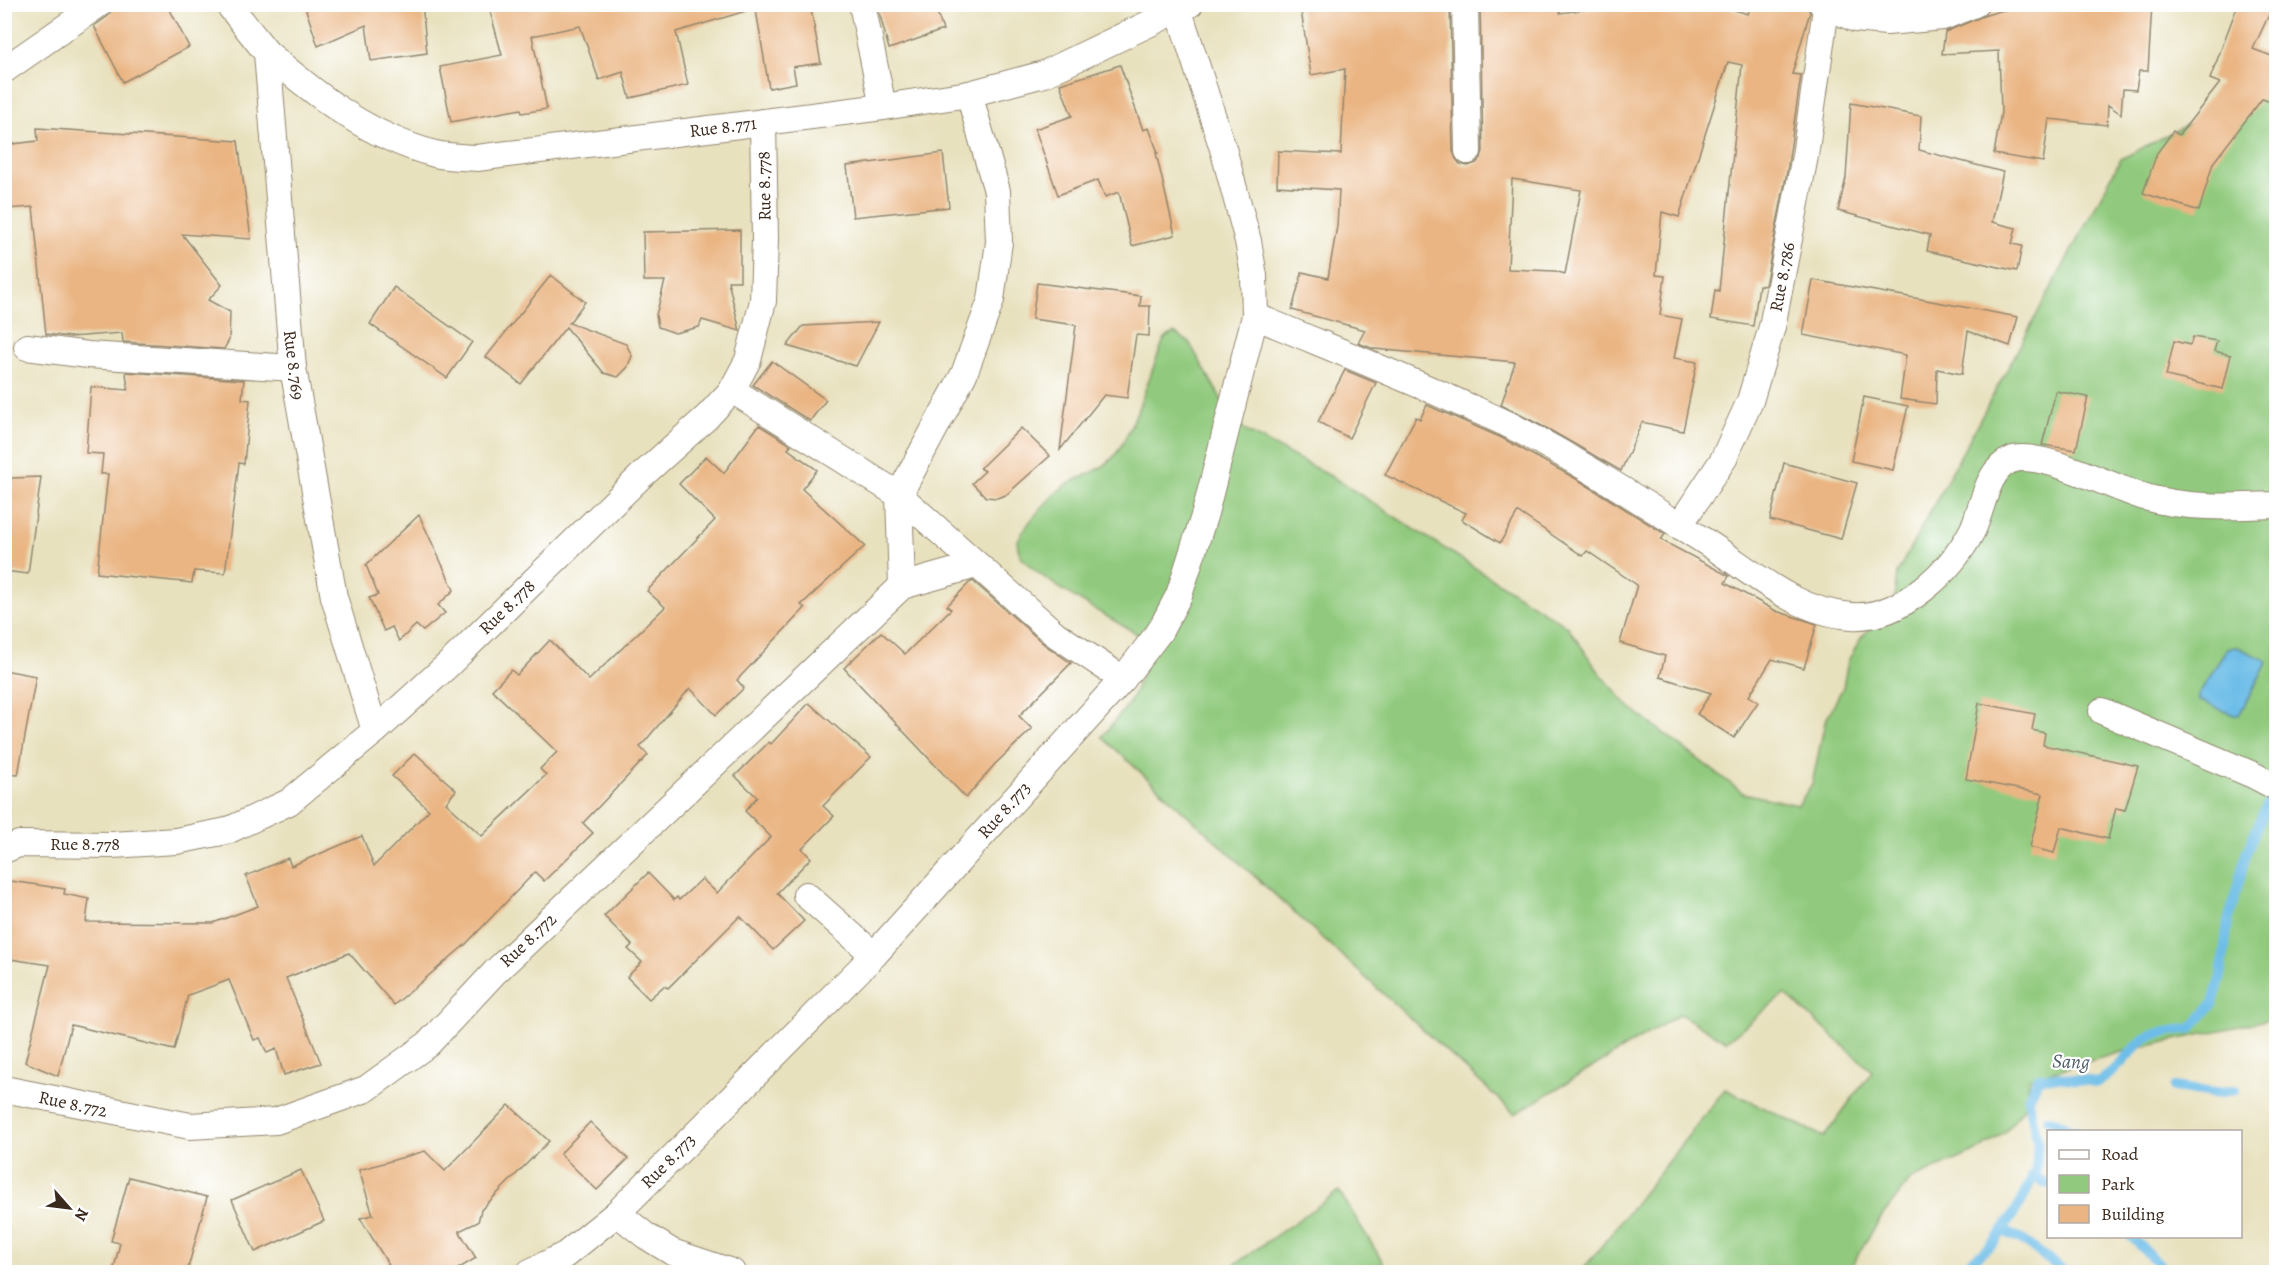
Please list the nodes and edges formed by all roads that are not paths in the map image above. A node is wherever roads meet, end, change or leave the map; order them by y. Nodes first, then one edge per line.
1 (99, 4) edge
2 (228, 4) edge
3 (862, 4) edge
4 (1465, 4) edge
5 (1975, 4) edge
6 (1824, 6) edge
7 (1185, 8) edge
8 (267, 53) junction
9 (4, 70) edge
10 (969, 94) junction
11 (883, 108) junction
12 (763, 122) junction
13 (1468, 151) dead end
14 (1256, 316) junction
15 (27, 347) dead end
16 (292, 368) junction
17 (732, 390) junction
18 (899, 495) junction
19 (2277, 505) edge
20 (1679, 526) junction
21 (976, 565) junction
22 (902, 586) junction
23 (1123, 679) junction
24 (2102, 711) dead end
25 (375, 731) junction
26 (2277, 787) edge
27 (4, 850) edge
28 (806, 895) dead end
29 (874, 955) junction
30 (4, 1089) edge
31 (617, 1213) junction
32 (530, 1272) edge
33 (732, 1272) edge

1 - 9 street
2 - 8 street
3 - 11 street
4 - 13 street
5 - 6 street
6 - 20 street, Rue 8.786
7 - 10 street, Rue 8.771
7 - 14 street, Rue 8.773
8 - 12 street, Rue 8.771
8 - 16 street, Rue 8.769
10 - 11 street, Rue 8.771
10 - 18 street
11 - 12 street, Rue 8.771
12 - 17 street, Rue 8.778
14 - 20 street
14 - 23 street, Rue 8.773
15 - 16 street
16 - 25 street, Rue 8.769
17 - 18 street
17 - 25 street, Rue 8.778
18 - 21 street
18 - 22 street
19 - 20 street
21 - 22 street, Rue 8.772
21 - 23 street
22 - 30 street, Rue 8.772
23 - 29 street, Rue 8.773
24 - 26 street
25 - 27 street, Rue 8.778
28 - 29 street
29 - 31 street, Rue 8.773
31 - 32 street, Rue 8.773
31 - 33 street

